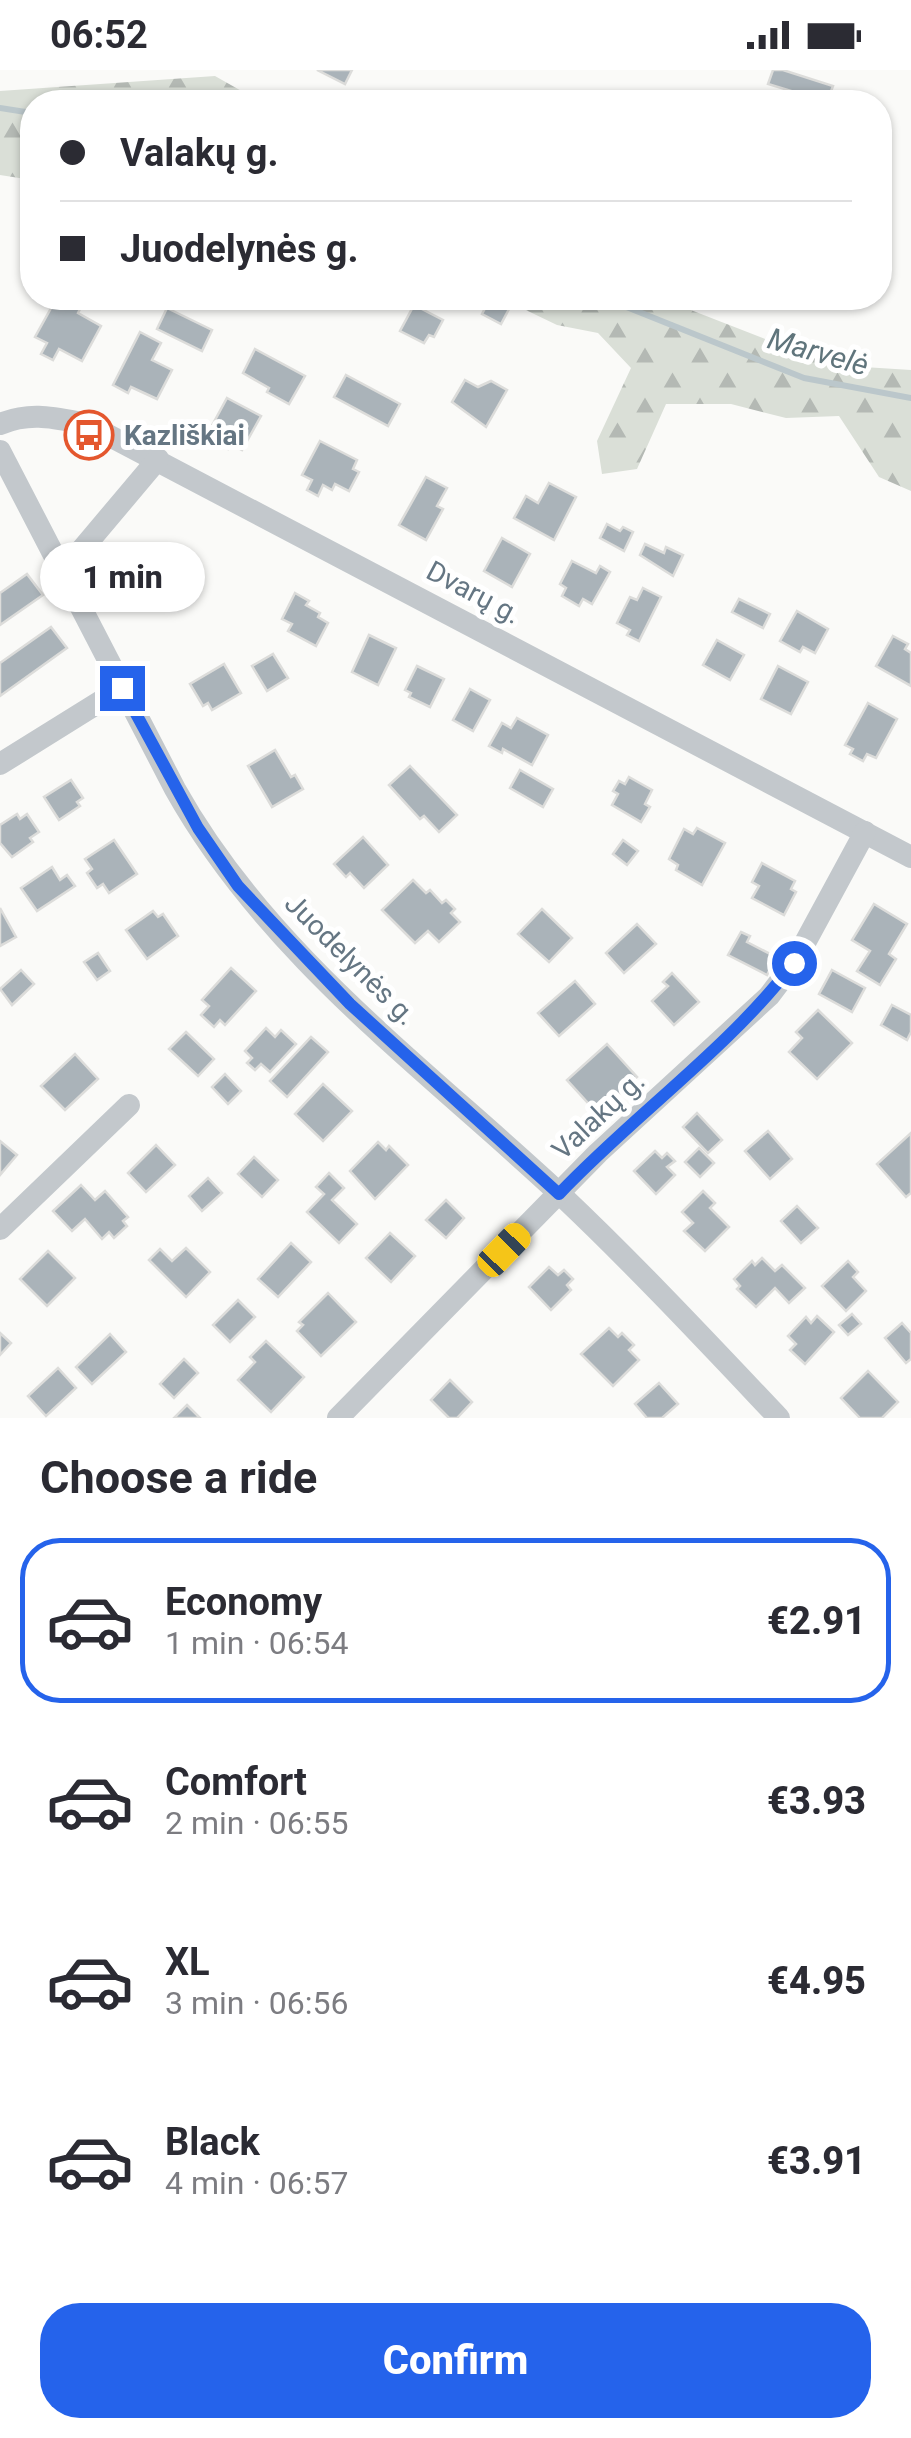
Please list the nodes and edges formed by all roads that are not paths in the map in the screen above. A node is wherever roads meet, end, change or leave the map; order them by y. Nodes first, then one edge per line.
1 (0, 424) edge
2 (0, 451) edge
3 (158, 459) junction
4 (62, 574) junction
5 (122, 688) junction
6 (0, 764) edge
7 (865, 832) junction
8 (911, 857) edge
9 (128, 1105) dead end
10 (559, 1194) junction
11 (0, 1229) edge
12 (338, 1418) edge
13 (779, 1418) edge

1 - 3 street, Dvarų g.
2 - 4 street, Juodelynės g.
3 - 4 street
3 - 7 street, Dvarų g.
4 - 5 street, Juodelynės g.
5 - 6 street
5 - 10 street, Juodelynės g.
7 - 8 street, Dvarų g.
7 - 10 street, Valakų g.
9 - 11 street
10 - 12 street, Valakų g.
10 - 13 street, Juodelynės g.

